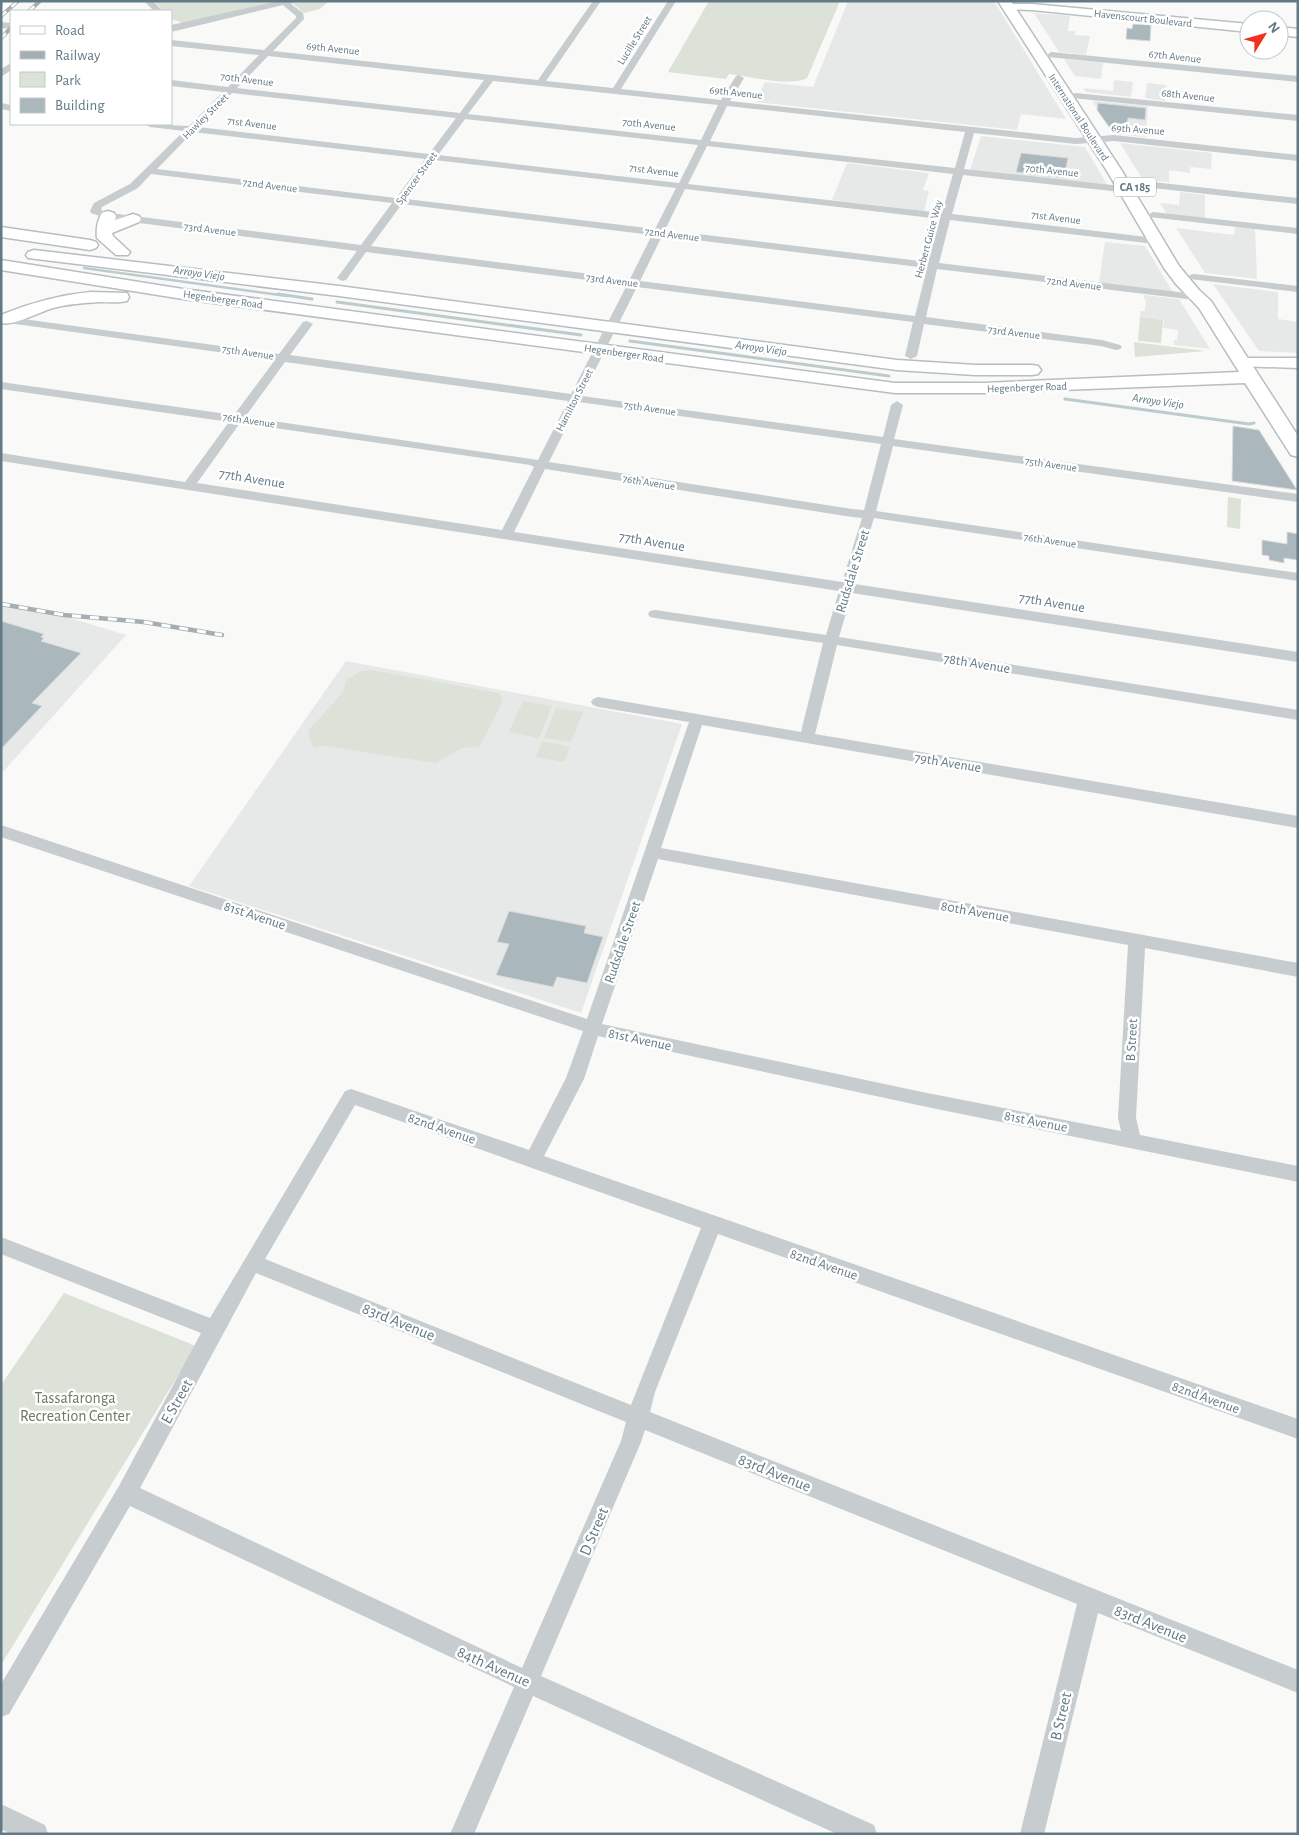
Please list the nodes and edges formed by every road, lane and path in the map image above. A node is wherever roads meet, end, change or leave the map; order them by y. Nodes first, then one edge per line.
1 (10, 1) edge
2 (148, 1) edge
3 (597, 1) edge
4 (672, 1) edge
5 (288, 2) edge
6 (1012, 4) edge
7 (1, 9) edge
8 (157, 10) edge
9 (172, 27) edge
10 (1239, 27) edge
11 (172, 43) edge
12 (266, 53) junction
13 (1051, 55) junction
14 (490, 78) junction
15 (739, 78) dead end
16 (1298, 79) edge
17 (172, 83) edge
18 (540, 83) junction
19 (231, 90) junction
20 (615, 92) junction
21 (1076, 96) junction
22 (724, 103) junction
23 (462, 116) junction
24 (1298, 118) edge
25 (158, 125) edge
26 (192, 129) junction
27 (970, 130) junction
28 (1100, 140) junction
29 (704, 143) junction
30 (431, 157) junction
31 (1298, 158) edge
32 (150, 171) junction
33 (959, 172) junction
34 (134, 186) junction
35 (683, 186) junction
36 (1129, 186) junction
37 (399, 201) junction
38 (1298, 201) edge
39 (1153, 215) junction
40 (947, 217) junction
41 (133, 219) joint
42 (106, 224) junction
43 (1, 232) edge
44 (1298, 232) edge
45 (659, 233) junction
46 (1155, 241) junction
47 (363, 249) junction
48 (1, 251) edge
49 (122, 252) junction
50 (1, 265) edge
51 (933, 266) junction
52 (1194, 277) junction
53 (634, 283) junction
54 (338, 284) junction
55 (1298, 289) edge
56 (70, 299) junction
57 (1200, 301) junction
58 (312, 318) junction
59 (919, 320) junction
60 (3, 321) edge
61 (47, 325) junction
62 (612, 326) junction
63 (1116, 347) dead end
64 (600, 350) junction
65 (284, 356) junction
66 (912, 356) dead end
67 (1298, 363) edge
68 (1246, 370) junction
69 (1298, 376) edge
70 (1, 385) edge
71 (575, 398) junction
72 (897, 405) dead end
73 (238, 419) junction
74 (887, 442) junction
75 (1295, 442) edge
76 (1, 457) edge
77 (541, 466) junction
78 (190, 485) junction
79 (1298, 498) edge
80 (869, 514) junction
81 (506, 535) junction
82 (1298, 577) edge
83 (847, 586) junction
84 (655, 614) dead end
85 (831, 640) junction
86 (1298, 657) edge
87 (598, 702) dead end
88 (1298, 715) edge
89 (697, 719) junction
90 (807, 738) junction
91 (1298, 822) edge
92 (1, 831) edge
93 (653, 852) junction
94 (1137, 940) junction
95 (1298, 970) edge
96 (592, 1028) junction
97 (351, 1096) joint
98 (1132, 1140) junction
99 (534, 1160) junction
100 (1298, 1174) edge
101 (712, 1225) junction
102 (1, 1245) edge
103 (253, 1262) junction
104 (215, 1329) junction
105 (638, 1417) junction
106 (1298, 1429) edge
107 (126, 1493) junction
108 (1090, 1598) junction
109 (528, 1682) junction
110 (1298, 1682) edge
111 (1, 1706) edge
112 (1, 1816) edge
113 (36, 1834) edge
114 (462, 1834) edge
115 (865, 1834) edge
116 (1032, 1834) edge

1 - 7 street
2 - 8 street
3 - 18 street
4 - 20 street, Lucille Street
5 - 9 street
5 - 12 street, Hawley Street
6 - 10 street, Havenscourt Boulevard
6 - 13 main road, International Boulevard / CA 185
6 - 28 main road, International Boulevard / CA 185
11 - 12 street, 69th Avenue
12 - 14 street, 69th Avenue
12 - 19 street, Hawley Street
13 - 16 street, 67th Avenue
13 - 21 main road, International Boulevard / CA 185
14 - 18 street, 69th Avenue
14 - 23 street, Spencer Street
15 - 22 street, Hamilton Street
17 - 19 street, 70th Avenue
18 - 20 street, 69th Avenue
19 - 23 street, 70th Avenue
19 - 26 street, Hawley Street
20 - 22 street, 69th Avenue
21 - 24 street, 68th Avenue
21 - 28 main road, International Boulevard / CA 185
22 - 27 street, 69th Avenue
22 - 29 street, Hamilton Street
23 - 29 street, 70th Avenue
23 - 30 street, Spencer Street
25 - 26 street, 71st Avenue
26 - 30 street, 71st Avenue
26 - 32 street, Hawley Street
27 - 28 street, 69th Avenue
27 - 33 street, Herbert Guice Way
28 - 31 street, 69th Avenue
28 - 36 main road, International Boulevard / CA 185
29 - 33 street, 70th Avenue
29 - 35 street, Hamilton Street
30 - 35 street, 71st Avenue
30 - 37 street, Spencer Street
32 - 34 street, Hawley Street
32 - 37 street, 72nd Avenue
33 - 36 street, 70th Avenue
33 - 40 street, Herbert Guice Way
34 - 42 street, Hawley Street
34 - 42 street, Hawley Street
35 - 40 street, 71st Avenue
35 - 45 street, Hamilton Street
36 - 38 street, 70th Avenue
36 - 39 main road, International Boulevard / CA 185
36 - 46 main road, International Boulevard / CA 185
37 - 45 street, 72nd Avenue
37 - 47 street, Spencer Street
39 - 44 street
39 - 52 main road, International Boulevard / CA 185
40 - 46 street, 71st Avenue
40 - 51 street, Herbert Guice Way
41 - 42 main road
41 - 47 street, 73rd Avenue
42 - 49 main road
43 - 49 main road
45 - 51 street, 72nd Avenue
45 - 53 street, Hamilton Street
46 - 57 main road, International Boulevard / CA 185
47 - 53 street, 73rd Avenue
47 - 54 street, Spencer Street
48 - 54 main road, Hegenberger Road
49 - 54 main road
50 - 58 main road, Hegenberger Road
51 - 57 street, 72nd Avenue
51 - 59 street, Herbert Guice Way
52 - 55 street
52 - 57 main road, International Boulevard / CA 185
53 - 59 street, 73rd Avenue
53 - 62 street, Hamilton Street
54 - 62 main road, Hegenberger Road
56 - 58 main road
56 - 60 main road
56 - 61 main road
57 - 68 main road, International Boulevard / CA 185
58 - 64 main road, Hegenberger Road
58 - 65 street
59 - 63 street, 73rd Avenue
59 - 66 street, Herbert Guice Way
60 - 61 street, 75th Avenue
61 - 65 street, 75th Avenue
62 - 64 street, Hamilton Street
62 - 68 main road, Hegenberger Road
64 - 68 main road, Hegenberger Road
64 - 71 street, Hamilton Street
65 - 71 street, 75th Avenue
65 - 73 street
67 - 68 street
68 - 69 street
68 - 75 main road, International Boulevard / CA 185
70 - 73 street, 76th Avenue
71 - 74 street, 75th Avenue
71 - 77 street, Hamilton Street
72 - 74 street, Rudsdale Street
73 - 77 street, 76th Avenue
73 - 78 street
74 - 79 street, 75th Avenue
74 - 80 street, Rudsdale Street
76 - 78 street, 77th Avenue
77 - 80 street, 76th Avenue
77 - 81 street, Hamilton Street
78 - 81 street, 77th Avenue
80 - 82 street, 76th Avenue
80 - 83 street, Rudsdale Street
81 - 83 street, 77th Avenue
83 - 85 street, Rudsdale Street
83 - 86 street, 77th Avenue
84 - 85 street, 78th Avenue
85 - 88 street, 78th Avenue
85 - 90 street, Rudsdale Street
87 - 89 street, 79th Avenue
89 - 90 street, 79th Avenue
89 - 93 street, Rudsdale Street
90 - 91 street, 79th Avenue
92 - 96 street, 81st Avenue
93 - 94 street, 80th Avenue
93 - 96 street, Rudsdale Street
94 - 95 street, 80th Avenue
94 - 98 street, B Street
96 - 98 street, 81st Avenue
96 - 99 street, Rudsdale Street
97 - 99 street, 82nd Avenue
97 - 103 street, E Street
98 - 100 street, 81st Avenue
99 - 101 street, 82nd Avenue
101 - 105 street, D Street
101 - 106 street, 82nd Avenue
102 - 104 street
103 - 104 street, E Street
103 - 105 street, 83rd Avenue
104 - 107 street, E Street
105 - 108 street, 83rd Avenue
105 - 109 street, D Street
107 - 109 street, 84th Avenue
107 - 111 street, E Street
108 - 110 street, 83rd Avenue
108 - 116 street, B Street
109 - 114 street, D Street
109 - 115 street, 84th Avenue
112 - 113 street

